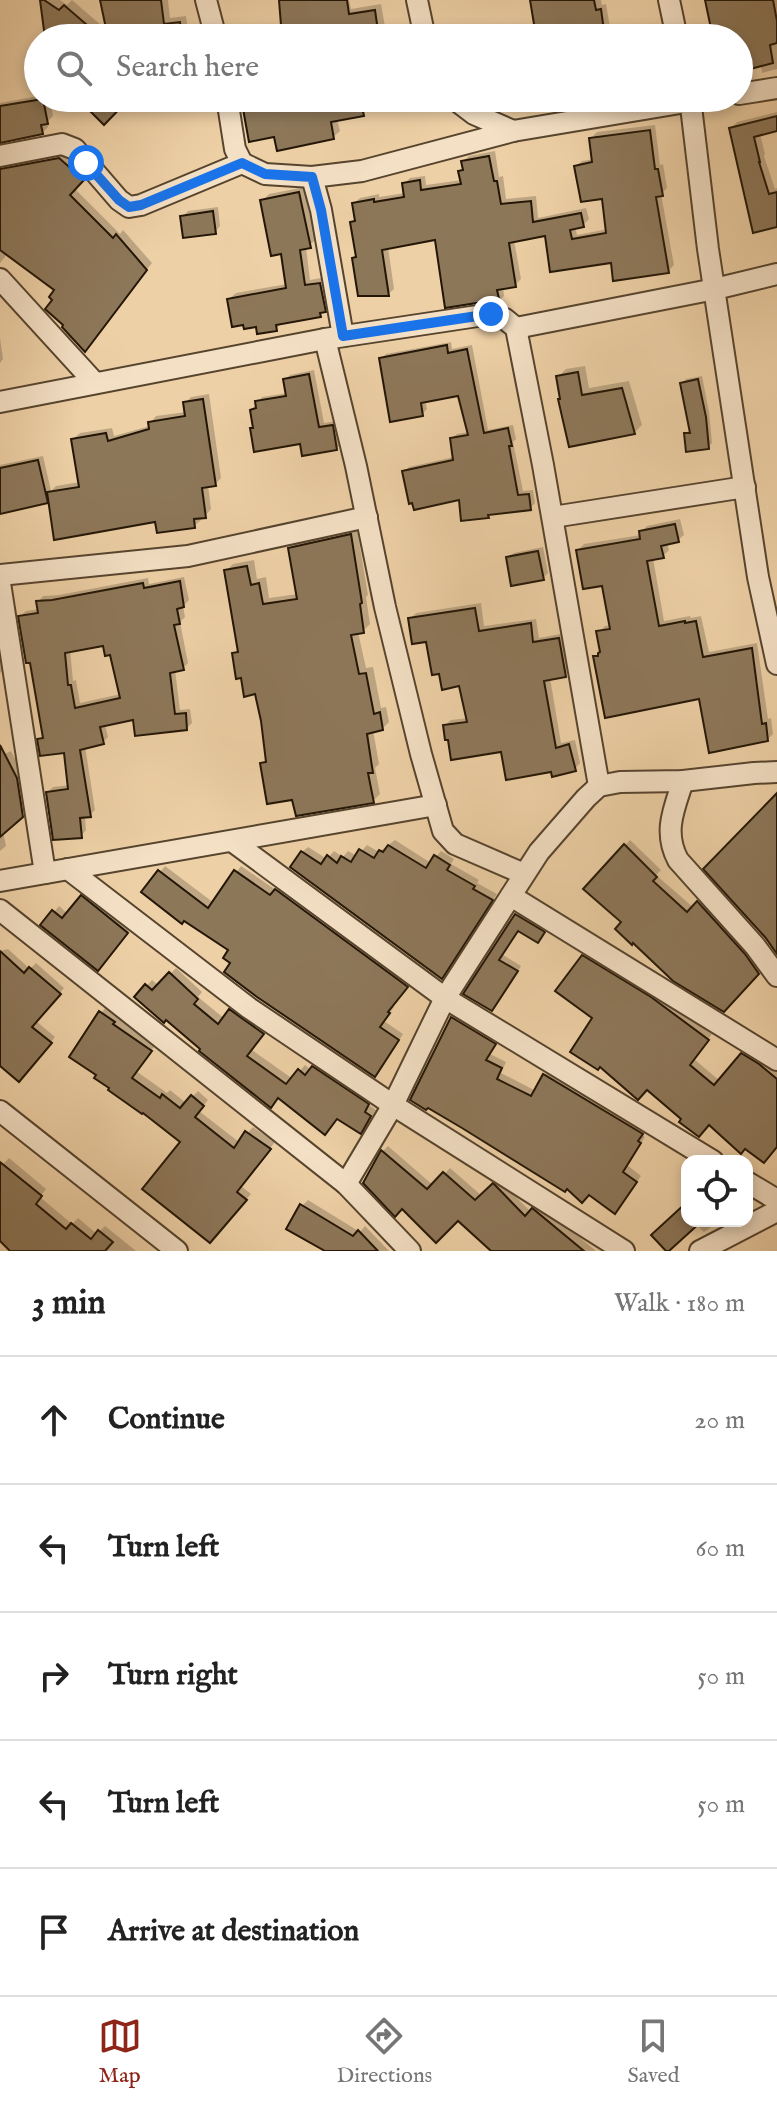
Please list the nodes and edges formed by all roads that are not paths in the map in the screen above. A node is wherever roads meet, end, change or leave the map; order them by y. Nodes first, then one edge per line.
1 (206, 0) edge
2 (417, 0) edge
3 (669, 0) edge
4 (212, 24) edge
5 (422, 24) edge
6 (674, 24) edge
7 (777, 88) edge
8 (753, 92) edge
9 (229, 112) edge
10 (471, 112) edge
11 (622, 112) edge
12 (698, 112) edge
13 (513, 131) junction
14 (0, 156) edge
15 (242, 163) junction
16 (312, 177) junction
17 (777, 274) edge
18 (0, 279) edge
19 (715, 289) junction
20 (516, 328) junction
21 (334, 338) junction
22 (95, 383) junction
23 (0, 402) edge
24 (745, 487) junction
25 (367, 517) junction
26 (553, 517) junction
27 (0, 575) edge
28 (0, 583) edge
29 (771, 602) edge
30 (777, 664) edge
31 (777, 772) edge
32 (683, 781) junction
33 (599, 786) junction
34 (436, 805) junction
35 (232, 841) junction
36 (68, 869) junction
37 (45, 873) junction
38 (524, 874) junction
39 (0, 881) edge
40 (511, 896) junction
41 (0, 910) edge
42 (777, 976) edge
43 (445, 998) junction
44 (777, 1060) edge
45 (393, 1105) junction
46 (0, 1111) edge
47 (703, 1155) edge
48 (346, 1184) junction
49 (753, 1186) edge
50 (777, 1200) edge
51 (777, 1211) edge
52 (177, 1251) edge
53 (410, 1251) edge
54 (624, 1251) edge
55 (700, 1251) edge

1 - 4 street
2 - 5 street
3 - 6 street
7 - 8 street
9 - 15 street
10 - 13 street
11 - 13 street
12 - 19 street
13 - 16 street
14 - 15 street
15 - 16 street
16 - 21 street
17 - 19 street
18 - 22 street
19 - 20 street
19 - 24 street
20 - 21 street
20 - 26 street
21 - 22 street
21 - 25 street
22 - 23 street
24 - 26 street
24 - 29 street
25 - 27 street
25 - 34 street
26 - 33 street
28 - 37 street
29 - 30 street
31 - 32 street
32 - 33 street
32 - 42 street
33 - 38 street
34 - 35 street
34 - 38 street
35 - 36 street
35 - 43 street
36 - 37 street
36 - 45 street
37 - 39 street
38 - 40 street
40 - 43 street
40 - 44 street
41 - 48 street
43 - 45 street
43 - 47 street
45 - 48 street
45 - 54 street
46 - 52 street
48 - 53 street
49 - 50 street
51 - 55 street

